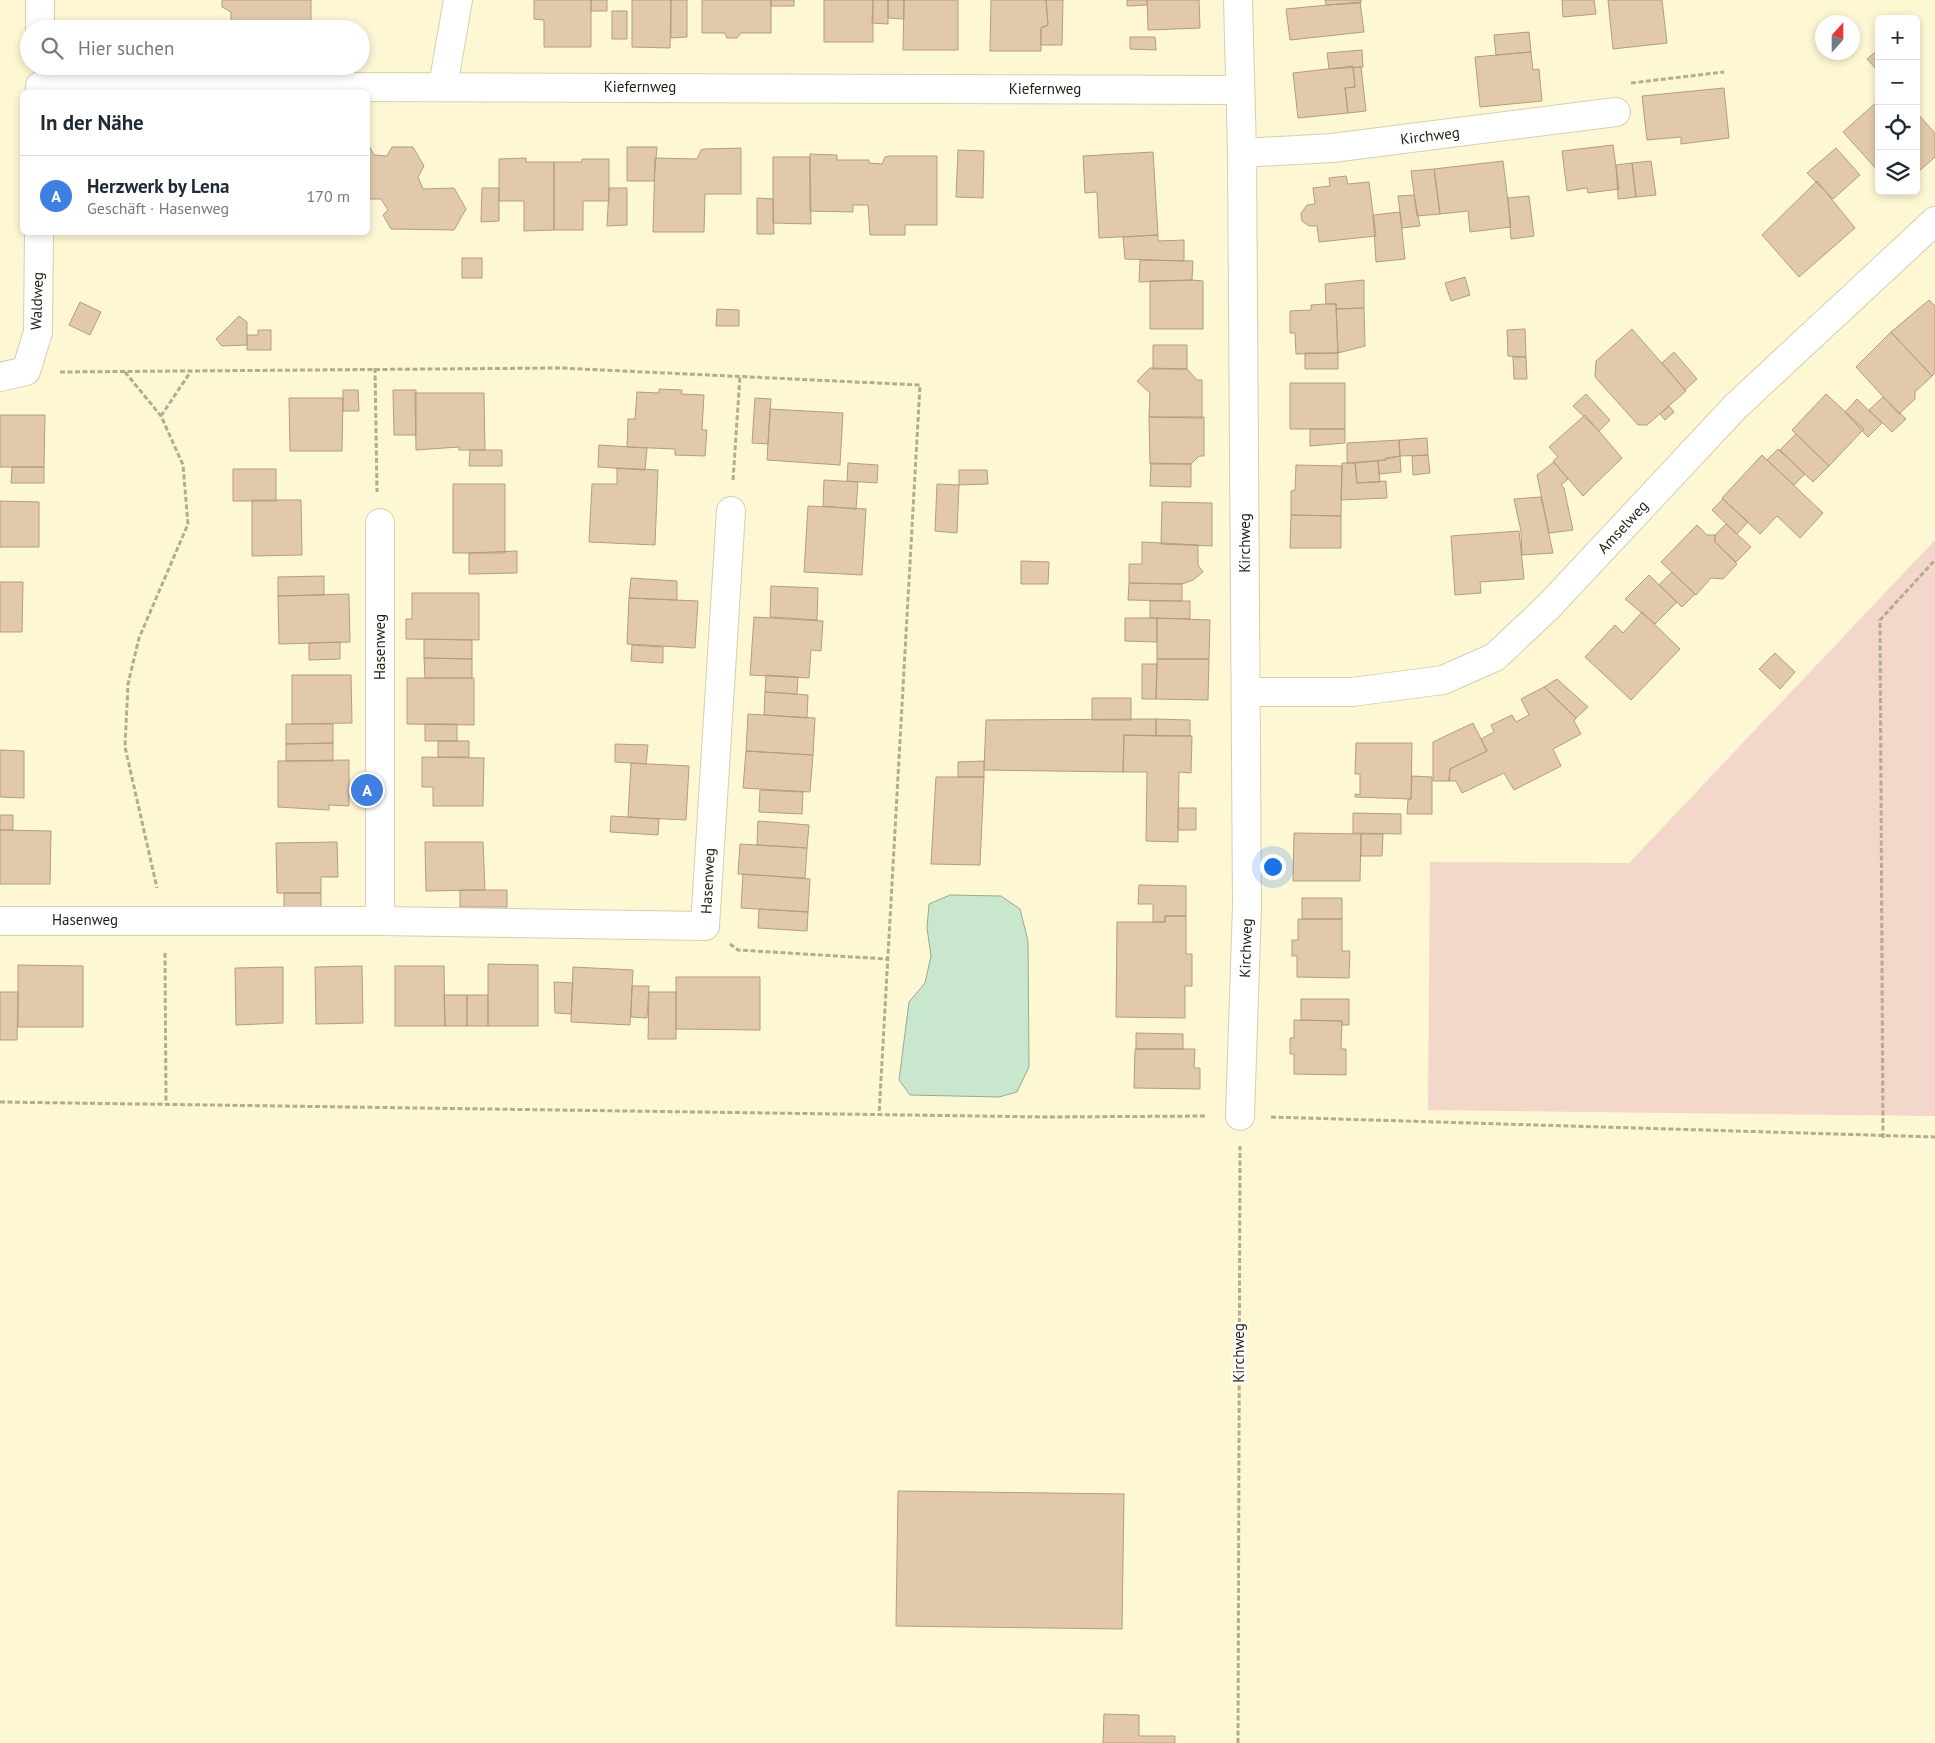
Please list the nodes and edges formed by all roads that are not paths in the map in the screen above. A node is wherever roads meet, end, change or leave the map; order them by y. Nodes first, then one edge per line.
1 (40, 0) edge
2 (458, 0) edge
3 (1238, 0) edge
4 (40, 20) edge
5 (40, 82) edge
6 (443, 86) junction
7 (1239, 90) junction
8 (1616, 112) road end
9 (1242, 153) junction
10 (1935, 221) edge
11 (38, 235) edge
12 (0, 377) edge
13 (731, 511) road end
14 (380, 523) road end
15 (1246, 692) junction
16 (0, 921) edge
17 (380, 921) junction
18 (1240, 1116) road end

1 - 4 street
2 - 6 street
3 - 7 street, Kirchweg
5 - 6 street, Kiefernweg
6 - 7 street, Kiefernweg
7 - 9 street, Kirchweg
8 - 9 street, Kirchweg
9 - 15 street, Kirchweg
10 - 15 street, Amselweg
11 - 12 street, Waldweg
13 - 17 street, Hasenweg
14 - 17 street, Hasenweg
15 - 18 street, Kirchweg
16 - 17 street, Hasenweg

